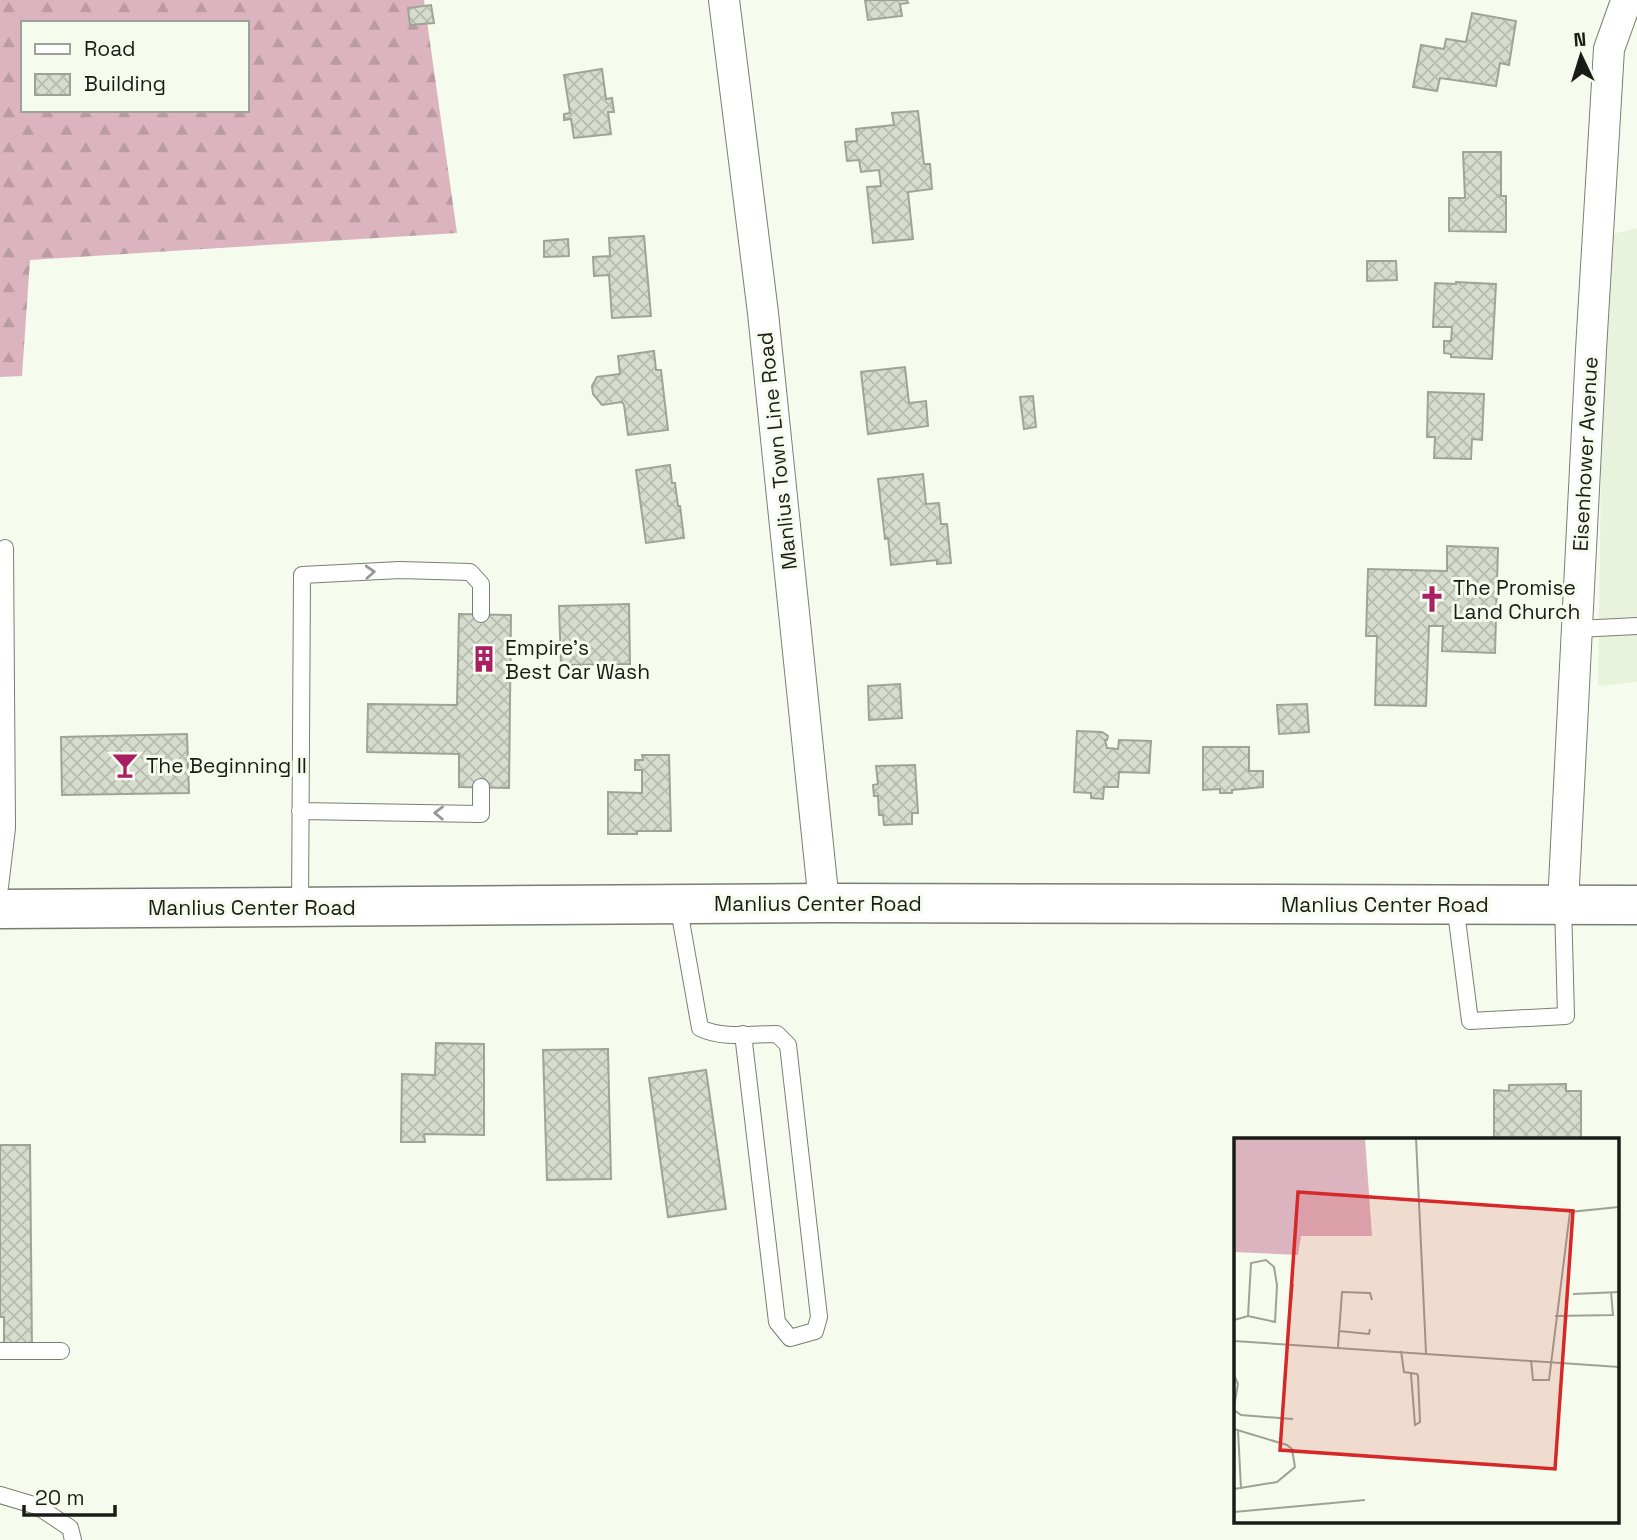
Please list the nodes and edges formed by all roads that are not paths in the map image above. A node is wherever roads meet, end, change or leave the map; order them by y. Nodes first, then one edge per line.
1 (723, 0) edge
2 (1628, 3) edge
3 (5, 548) dead end
4 (481, 614) dead end
5 (1637, 626) edge
6 (1577, 629) junction
7 (481, 788) dead end
8 (300, 811) junction
9 (0, 887) edge
10 (824, 903) junction
11 (678, 904) junction
12 (1455, 904) junction
13 (1563, 904) junction
14 (1637, 905) edge
15 (300, 907) junction
16 (0, 909) edge
17 (743, 1034) junction
18 (0, 1351) edge
19 (61, 1351) dead end
20 (0, 1495) edge
21 (73, 1540) edge

1 - 10 street, Manlius Town Line Road
2 - 6 street, Eisenhower Avenue
3 - 9 lane
8 -> 4 lane
5 - 6 lane
6 - 13 street, Eisenhower Avenue
7 -> 8 lane
8 - 15 lane
10 - 11 main road, Manlius Center Road
10 - 12 main road, Manlius Center Road
11 - 15 main road, Manlius Center Road
11 - 17 lane
12 - 13 main road, Manlius Center Road
12 - 13 lane
13 - 14 main road, Manlius Center Road
15 - 16 main road, Manlius Center Road
17 - 17 lane
18 - 19 lane
20 - 21 lane

